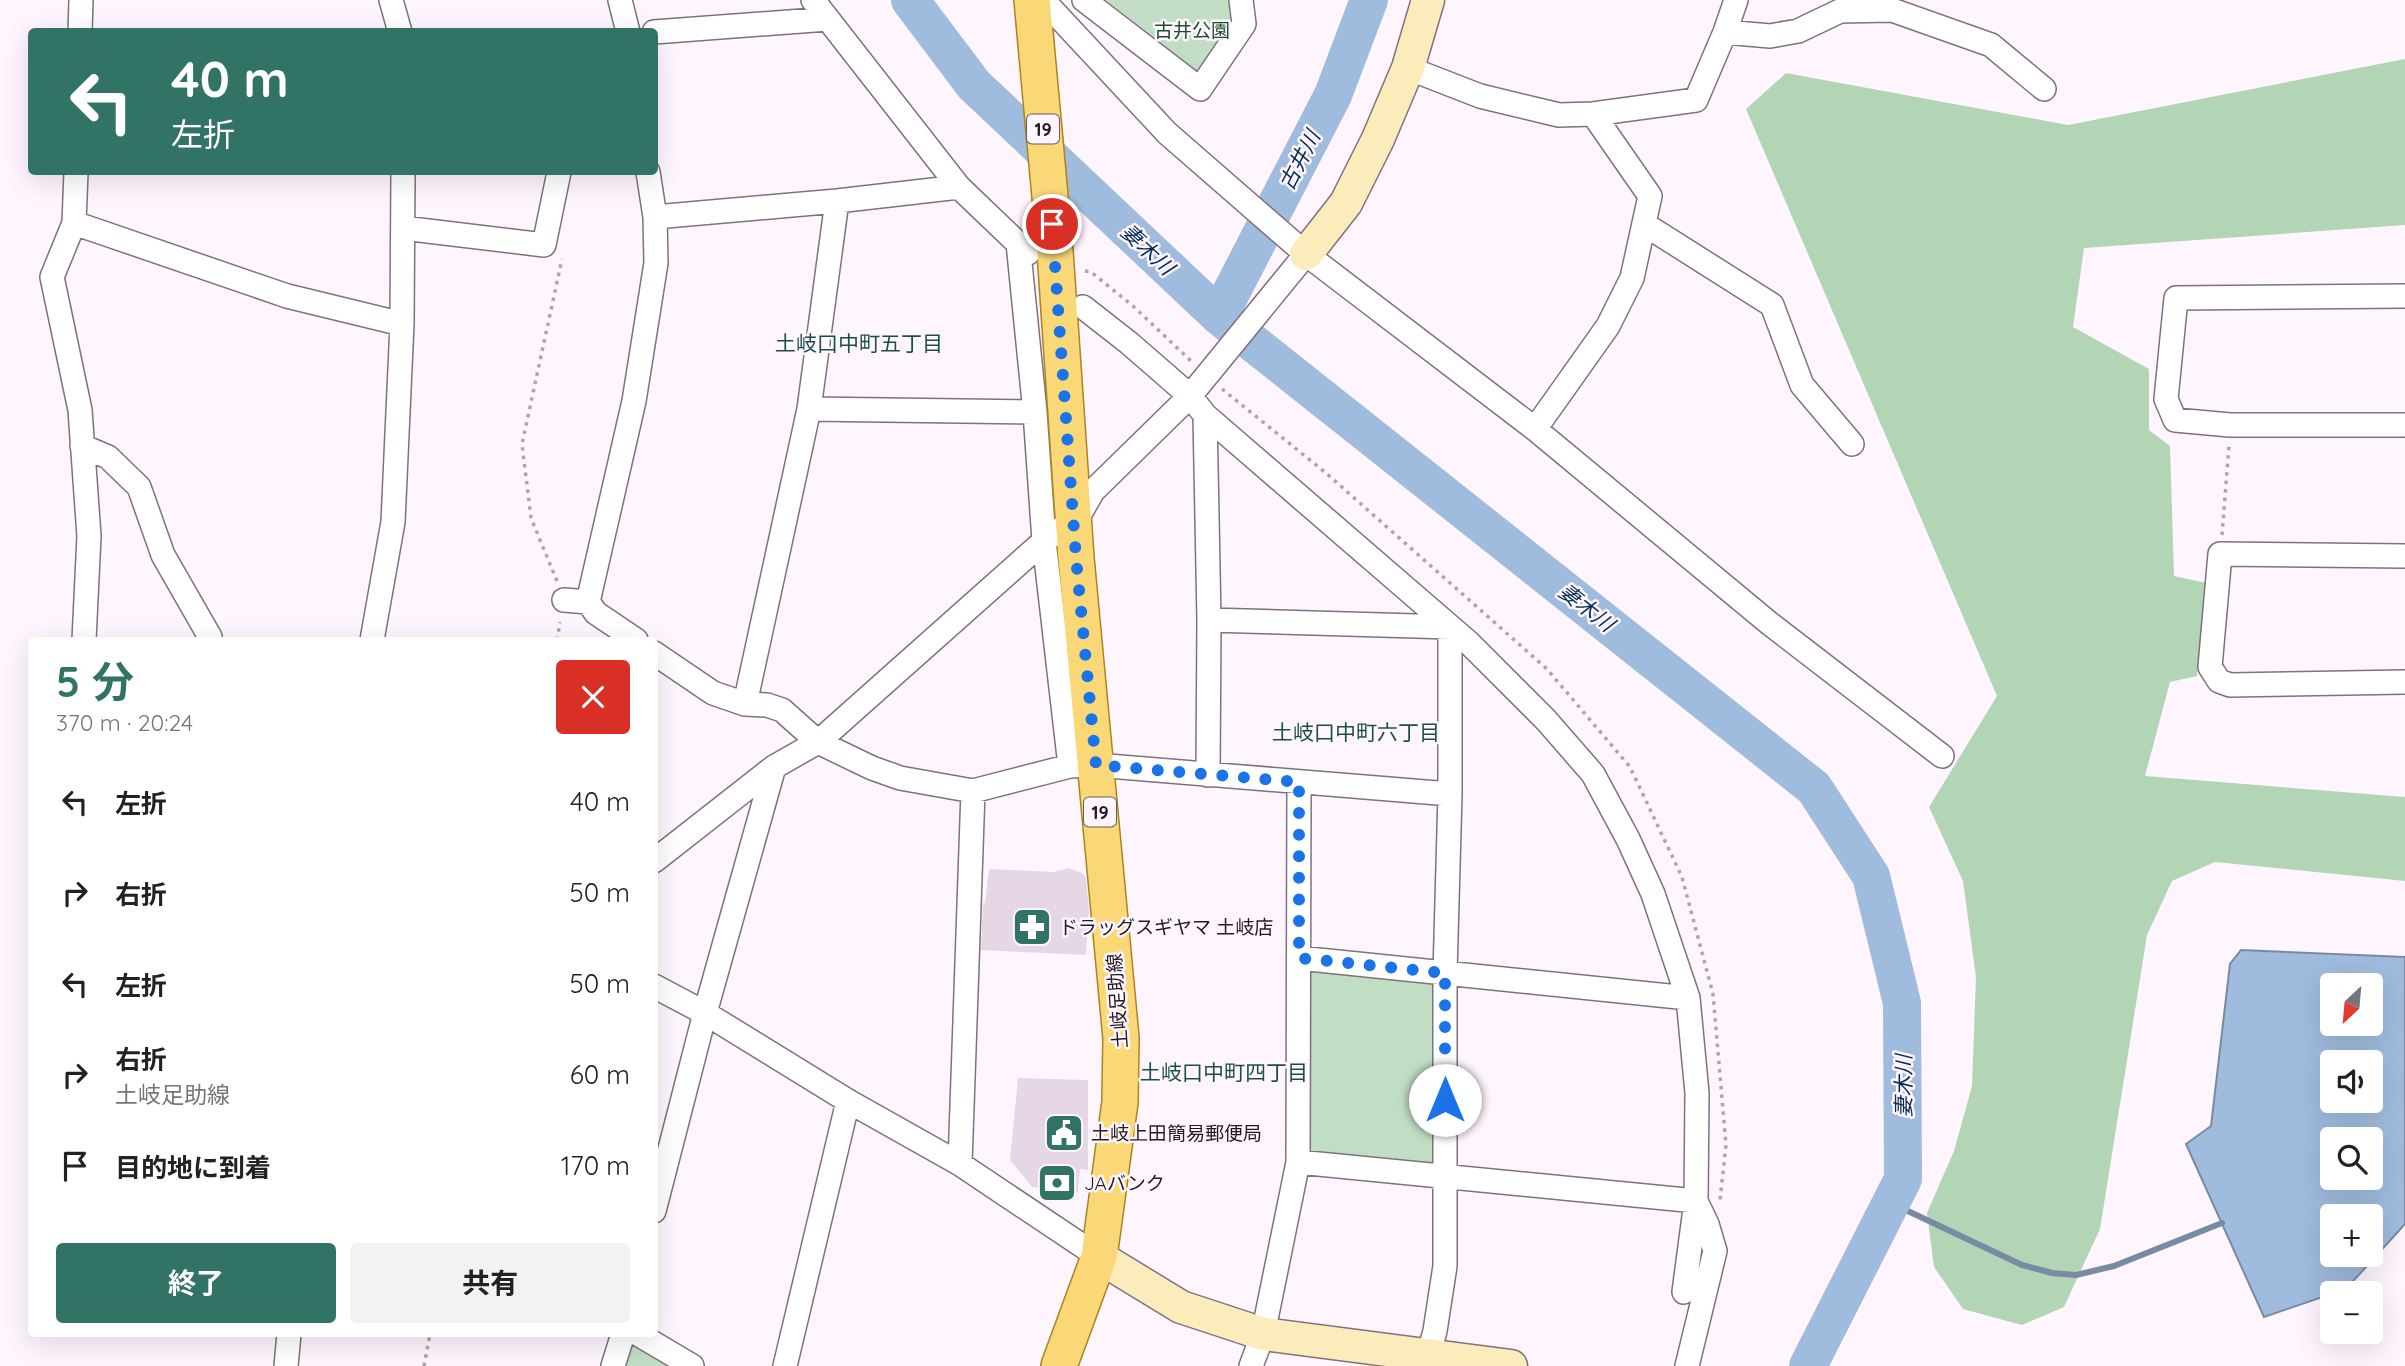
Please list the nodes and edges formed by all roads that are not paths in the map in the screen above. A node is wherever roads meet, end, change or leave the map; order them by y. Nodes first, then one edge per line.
1 (81, 0) edge
2 (391, 0) edge
3 (621, 0) edge
4 (813, 0) edge
5 (1084, 0) edge
6 (1241, 0) edge
7 (1428, 0) edge
8 (1736, 0) edge
9 (1036, 2) edge
10 (828, 19) junction
11 (80, 28) edge
12 (399, 28) edge
13 (627, 28) edge
14 (658, 32) edge
15 (1725, 32) junction
16 (1408, 68) junction
17 (2044, 89) dead end
18 (1593, 114) junction
19 (76, 175) edge
20 (403, 175) edge
21 (558, 175) edge
22 (648, 175) edge
23 (959, 187) junction
24 (837, 201) junction
25 (655, 217) junction
26 (75, 223) junction
27 (1643, 225) junction
28 (403, 228) junction
29 (1046, 255) junction
30 (1301, 260) junction
31 (2405, 296) edge
32 (1083, 307) dead end
33 (401, 324) junction
34 (1190, 396) junction
35 (808, 409) junction
36 (1035, 412) junction
37 (1205, 415) junction
38 (2405, 425) edge
39 (1535, 429) junction
40 (1852, 444) dead end
41 (82, 446) junction
42 (1059, 533) junction
43 (2405, 556) edge
44 (564, 600) road end
45 (588, 602) junction
46 (1209, 620) junction
47 (1450, 627) junction
48 (84, 637) edge
49 (210, 637) dead end
50 (373, 637) edge
51 (632, 637) edge
52 (658, 656) edge
53 (2405, 682) edge
54 (745, 704) junction
55 (818, 742) junction
56 (1942, 756) dead end
57 (1083, 766) junction
58 (774, 767) junction
59 (1208, 775) junction
60 (1299, 782) junction
61 (973, 791) junction
62 (1450, 794) junction
63 (658, 858) edge
64 (1299, 958) junction
65 (1445, 973) junction
66 (658, 988) edge
67 (1688, 998) junction
68 (705, 1013) junction
69 (848, 1101) junction
70 (1298, 1163) junction
71 (960, 1164) junction
72 (1445, 1176) junction
73 (658, 1196) edge
74 (1696, 1201) junction
75 (1100, 1257) junction
76 (1684, 1292) dead end
77 (1263, 1334) junction
78 (289, 1337) edge
79 (622, 1337) edge
80 (643, 1337) edge
81 (1427, 1360) edge
82 (286, 1366) edge
83 (613, 1366) edge
84 (692, 1366) edge
85 (785, 1366) edge
86 (1059, 1366) edge
87 (1251, 1366) edge
88 (1511, 1366) edge
89 (1687, 1366) edge

1 - 11 street
2 - 12 street
3 - 13 street
4 - 10 street
5 - 6 street
7 - 16 street
8 - 15 street
9 - 29 main road, 土岐足助線 / 19
9 - 30 street
10 - 14 street
10 - 23 street
15 - 17 street
15 - 18 street
16 - 18 street
16 - 30 street
18 - 27 street
19 - 26 street
20 - 28 street
21 - 28 street
22 - 25 street
23 - 24 street
23 - 29 street
24 - 25 street
24 - 35 street
25 - 45 street
26 - 33 street
26 - 41 street
27 - 39 street
27 - 40 street
28 - 33 street
29 - 36 street
29 - 42 main road, 土岐足助線 / 19
30 - 34 street
30 - 39 street
31 - 38 street
32 - 34 street
33 - 50 street
34 - 37 street
34 - 42 street
35 - 36 street
35 - 54 street
36 - 42 street
37 - 46 street
37 - 47 street
39 - 56 street
41 - 48 street
41 - 49 street
42 - 55 street
42 - 57 main road, 土岐足助線 / 19
43 - 53 street
44 - 45 street
45 - 51 street
46 - 47 street
46 - 59 street
47 - 62 street
47 - 67 street
52 - 54 street
54 - 55 street
55 - 58 street
55 - 61 street
57 - 59 street
57 - 61 street
57 - 75 main road, 土岐足助線 / 19
58 - 63 street
58 - 68 street
59 - 60 street
60 - 62 street
60 - 64 street
61 - 71 street
62 - 65 street
64 - 65 street
64 - 70 street
65 - 67 street
65 - 72 street
66 - 68 street
67 - 74 street
68 - 69 street
68 - 73 street
69 - 71 street
69 - 85 street
70 - 72 street
70 - 77 street
71 - 75 street
72 - 74 street
72 - 81 street
74 - 76 street
74 - 89 street
75 - 77 street
75 - 86 main road, 土岐足助線 / 19
77 - 81 street
77 - 87 street
78 - 82 street
79 - 83 street
80 - 84 street
81 - 88 street

